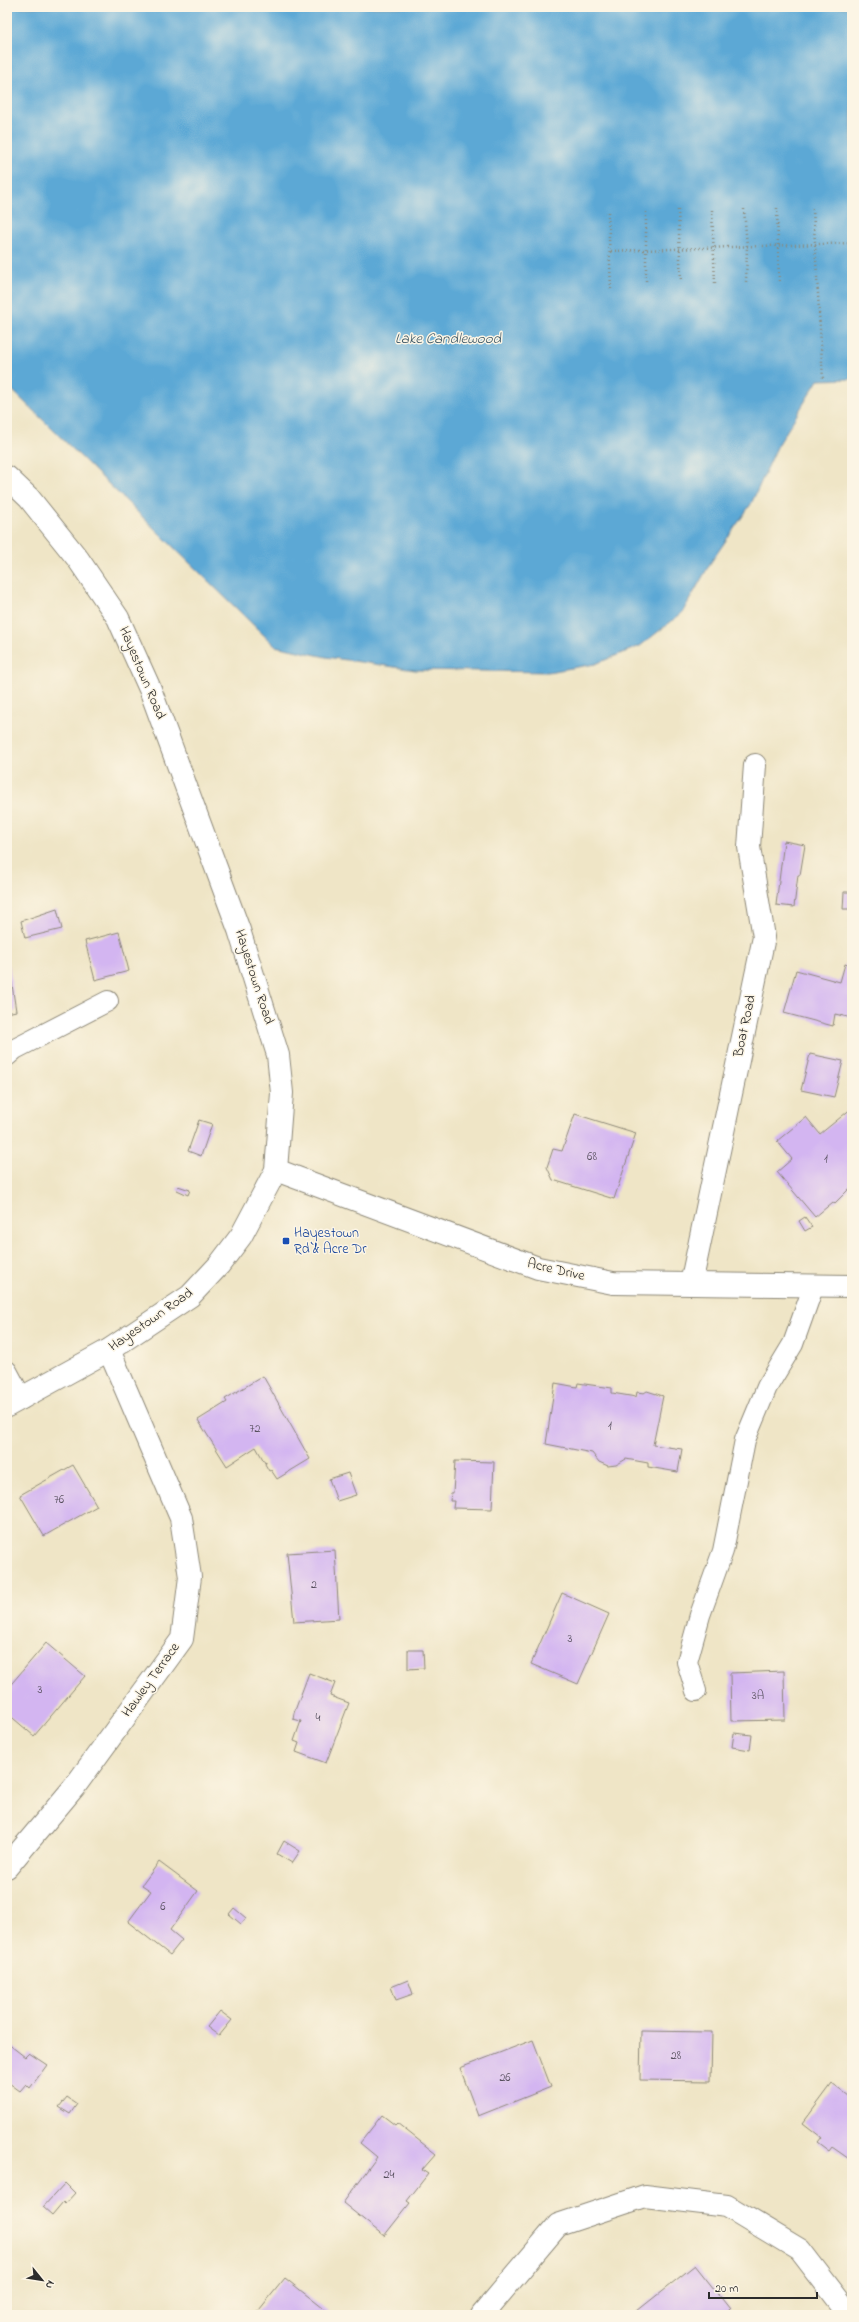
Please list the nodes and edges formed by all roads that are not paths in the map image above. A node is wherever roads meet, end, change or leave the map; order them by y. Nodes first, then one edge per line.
1 (7, 477) edge
2 (755, 765) dead end
3 (108, 1001) dead end
4 (7, 1056) edge
5 (276, 1170) junction
6 (691, 1284) junction
7 (814, 1285) junction
8 (852, 1286) edge
9 (109, 1350) junction
10 (7, 1371) edge
11 (15, 1402) edge
12 (696, 1691) dead end
13 (7, 1867) edge
14 (482, 2315) edge
15 (850, 2315) edge

1 - 5 street, Hayestown Road
2 - 6 street, Boat Road
3 - 4 lane
5 - 6 street, Acre Drive
5 - 9 street, Hayestown Road
6 - 7 street, Acre Drive
7 - 8 street, Acre Drive
7 - 12 lane
9 - 11 street, Hayestown Road
9 - 13 street, Hawley Terrace
10 - 11 lane
14 - 15 street

